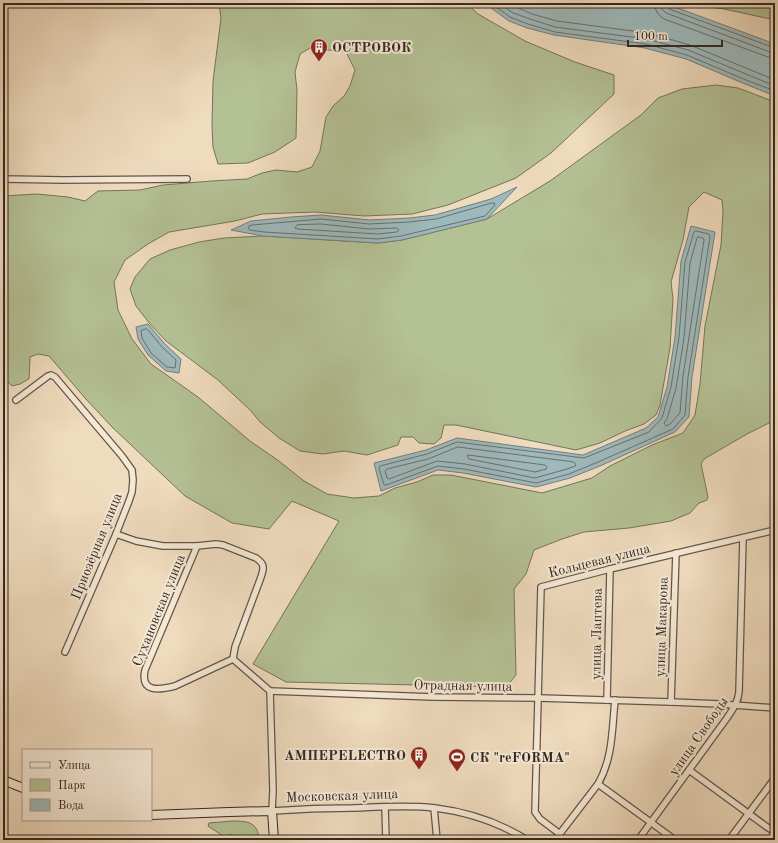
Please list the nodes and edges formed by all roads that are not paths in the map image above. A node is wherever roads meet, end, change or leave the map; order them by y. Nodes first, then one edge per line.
1 (3, 179) edge
2 (187, 179) dead end
3 (16, 400) dead end
4 (775, 530) edge
5 (116, 534) junction
6 (743, 538) junction
7 (197, 546) junction
8 (676, 553) junction
9 (610, 569) junction
10 (65, 652) dead end
11 (232, 659) junction
12 (270, 691) junction
13 (539, 698) junction
14 (607, 700) junction
15 (614, 700) junction
16 (671, 702) junction
17 (736, 705) junction
18 (775, 708) edge
19 (690, 770) junction
20 (775, 778) edge
21 (3, 780) edge
22 (598, 784) junction
23 (22, 788) edge
24 (385, 807) junction
25 (434, 808) junction
26 (272, 811) junction
27 (748, 813) junction
28 (152, 815) edge
29 (651, 823) junction
30 (775, 832) edge
31 (560, 834) junction
32 (274, 840) edge
33 (386, 840) edge
34 (437, 840) edge
35 (527, 840) edge
36 (555, 840) edge
37 (638, 840) edge
38 (675, 840) edge
39 (729, 840) edge

1 - 2 street
3 - 5 street, Приозёрная улица
4 - 6 street, Кольцевая улица
5 - 7 street
5 - 10 street, Приозёрная улица
6 - 8 street, Кольцевая улица
6 - 17 street, улица Свободы
7 - 11 street
7 - 11 street, Сухановская улица
8 - 9 street, Кольцевая улица
8 - 16 street, улица Макарова
9 - 13 street, Кольцевая улица
9 - 14 street, улица Лаптева
11 - 12 street
12 - 13 street, Отрадная улица
12 - 26 street
13 - 14 street, Отрадная улица
13 - 31 street, Кольцевая улица
14 - 15 street, Отрадная улица
15 - 16 street, Отрадная улица
15 - 22 street
16 - 17 street, Отрадная улица
17 - 18 street, Отрадная улица
17 - 19 street, улица Свободы
19 - 27 street
19 - 29 street, улица Свободы
20 - 27 street
21 - 23 main road
22 - 29 street
22 - 31 street
24 - 25 street, Московская улица
24 - 26 street, Московская улица
24 - 33 street
25 - 34 street
25 - 35 street, Московская улица
26 - 28 main road, Московская улица
26 - 32 main road
27 - 30 street
27 - 39 street
29 - 37 street, улица Свободы
29 - 38 street
31 - 36 street

